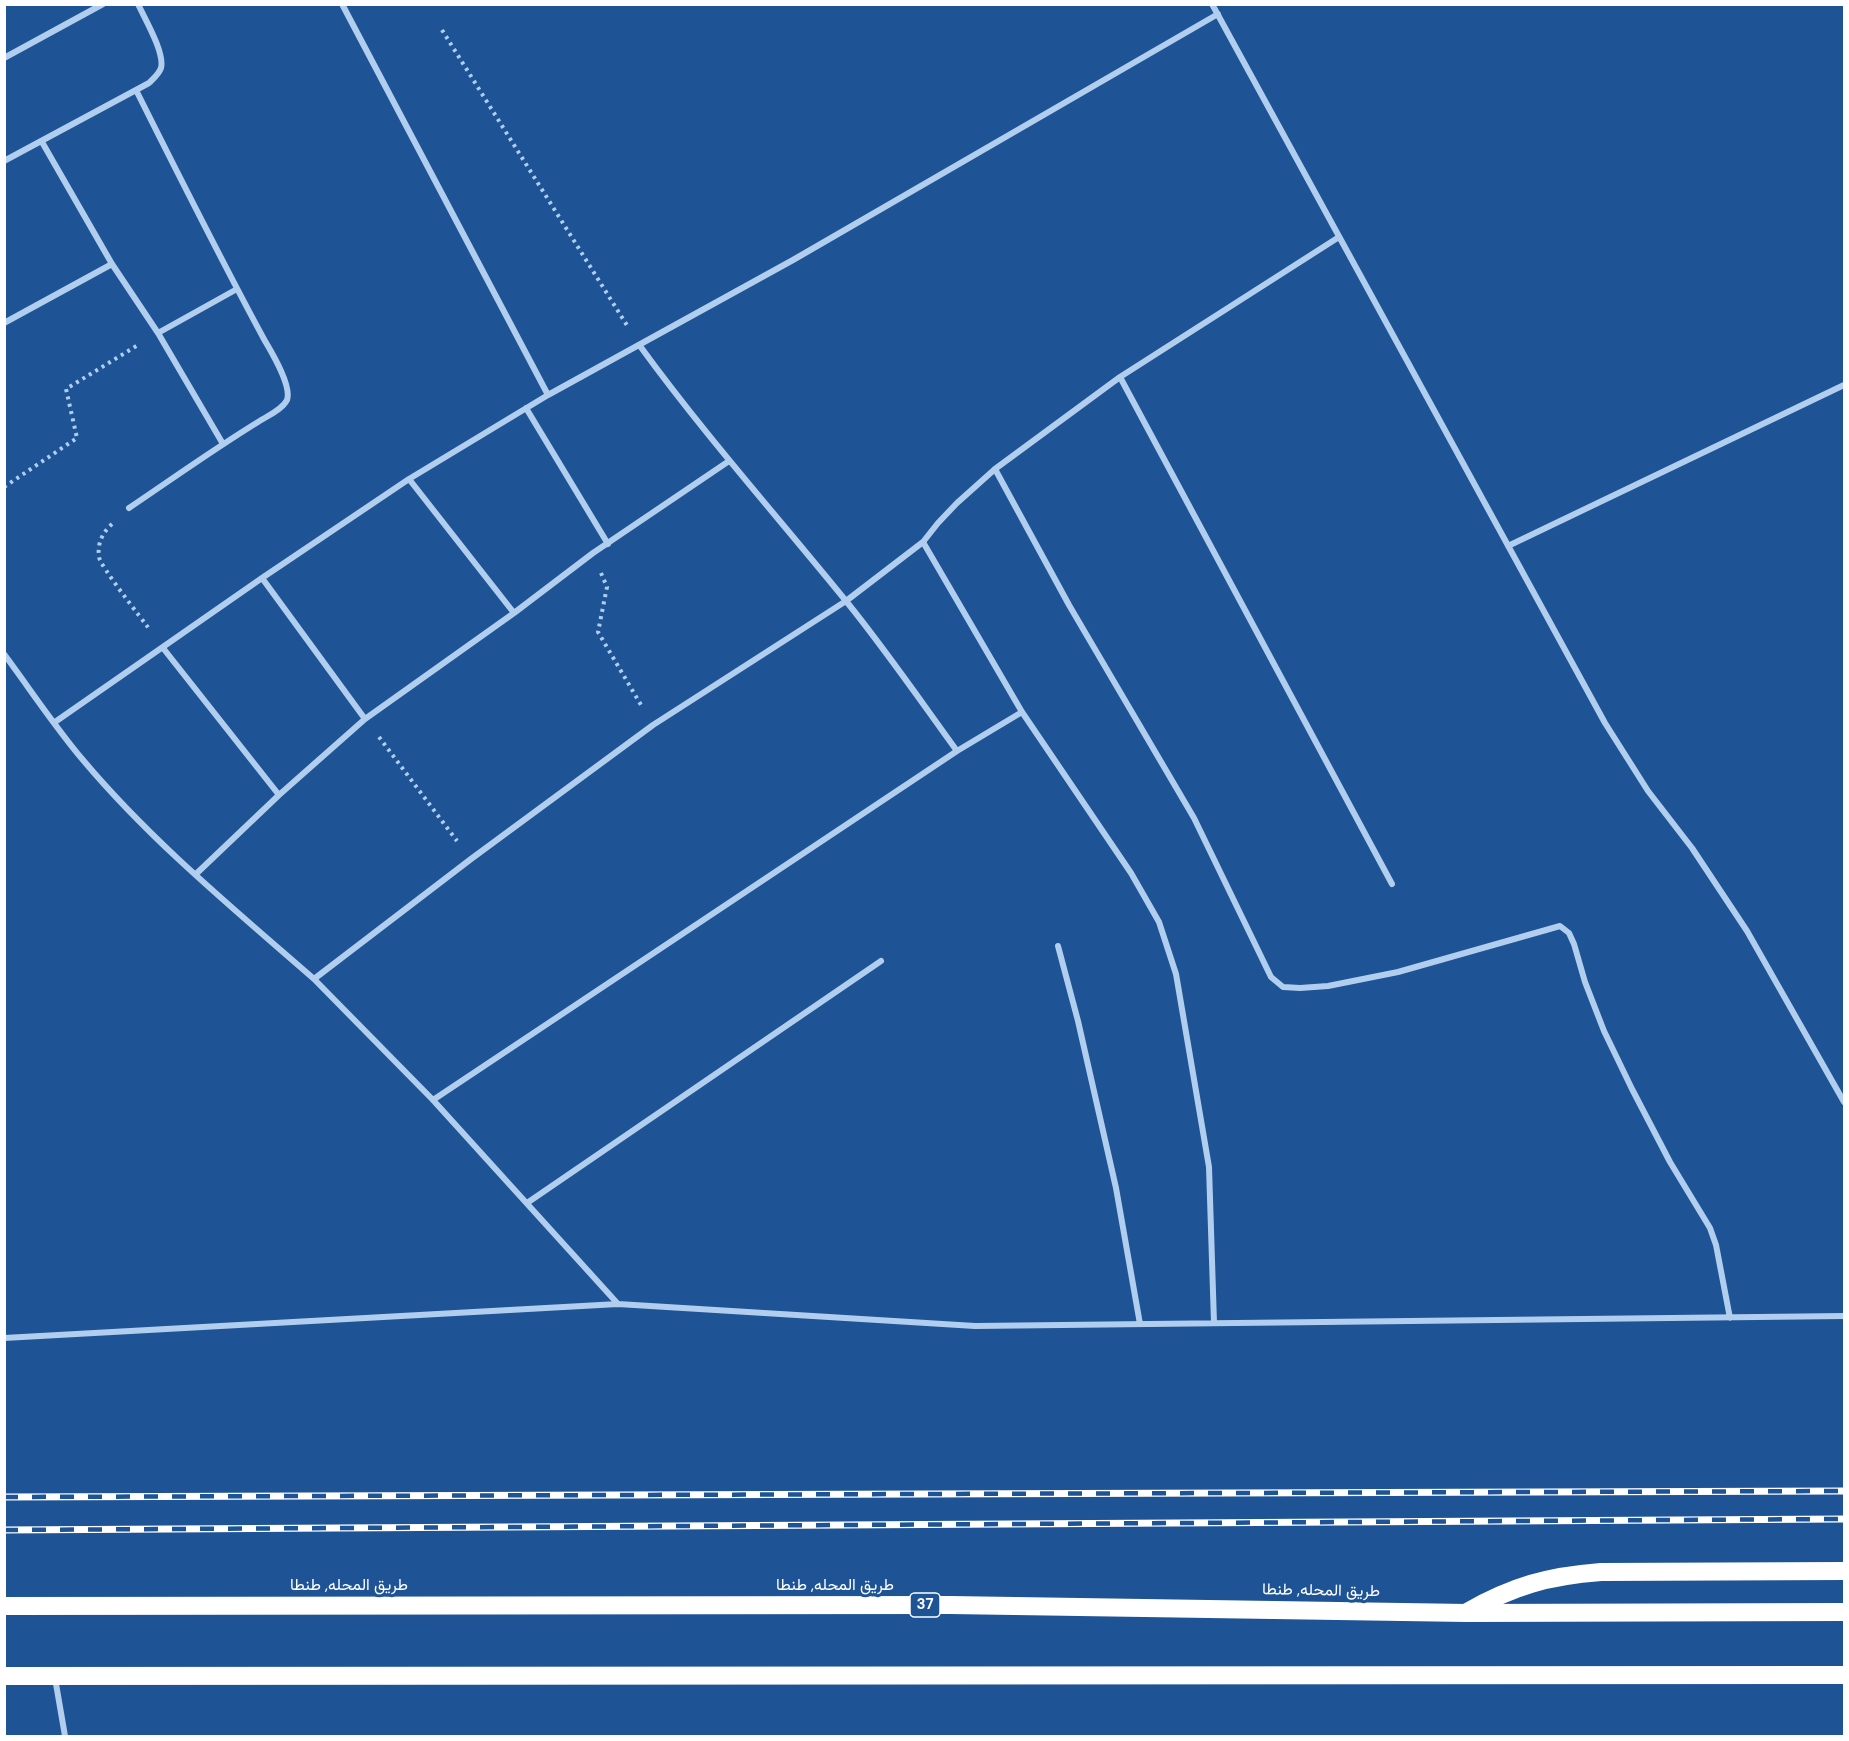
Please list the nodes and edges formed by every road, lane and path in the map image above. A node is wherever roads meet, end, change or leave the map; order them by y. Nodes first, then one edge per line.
1 (103, 4) edge
2 (138, 4) edge
3 (342, 4) edge
4 (1212, 4) edge
5 (1218, 14) junction
6 (442, 30) dead end
7 (4, 58) edge
8 (136, 90) junction
9 (42, 142) junction
10 (4, 161) edge
11 (1339, 237) junction
12 (112, 264) junction
13 (237, 289) junction
14 (4, 323) edge
15 (158, 333) junction
16 (640, 346) junction
17 (1120, 377) junction
18 (1845, 385) edge
19 (548, 395) junction
20 (526, 408) junction
21 (223, 444) junction
22 (729, 462) junction
23 (995, 469) junction
24 (410, 479) junction
25 (4, 487) edge
26 (129, 508) joint
27 (923, 542) junction
28 (608, 544) junction
29 (1508, 546) junction
30 (593, 553) junction
31 (262, 578) junction
32 (846, 601) junction
33 (514, 613) junction
34 (163, 648) junction
35 (4, 654) edge
36 (1022, 712) junction
37 (365, 719) junction
38 (55, 722) junction
39 (653, 724) junction
40 (957, 751) junction
41 (279, 795) junction
42 (471, 859) junction
43 (196, 874) junction
44 (1392, 884) dead end
45 (1058, 946) dead end
46 (881, 961) dead end
47 (314, 979) junction
48 (434, 1100) junction
49 (1845, 1102) edge
50 (527, 1203) junction
51 (618, 1304) junction
52 (1845, 1316) edge
53 (1730, 1318) junction
54 (1214, 1323) junction
55 (1140, 1324) junction
56 (4, 1338) edge
57 (1845, 1571) edge
58 (4, 1606) edge
59 (1845, 1612) edge
60 (1467, 1613) junction
61 (1845, 1675) edge
62 (4, 1676) edge
63 (55, 1676) junction
64 (64, 1737) edge

1 - 7 street
2 - 8 street
3 - 19 street
4 - 5 street
5 - 11 street
5 - 16 street
6 - 16 path
8 - 9 street
8 - 13 street
9 - 10 street
9 - 12 street
11 - 17 street
11 - 29 street
12 - 14 street
12 - 15 street
13 - 15 street
13 - 21 street
15 - 21 street
15 - 25 path
16 - 19 street
16 - 22 street
17 - 23 street
17 - 44 street
18 - 29 street
19 - 20 street
20 - 24 street
20 - 28 street
21 - 26 street
22 - 28 street
22 - 32 street
23 - 27 street
23 - 53 street
24 - 31 street
24 - 33 street
26 - 34 path
27 - 32 street
27 - 36 street
28 - 30 street
29 - 49 street
30 - 33 street
30 - 39 path
31 - 34 street
31 - 37 street
32 - 39 street
32 - 40 street
33 - 37 street
34 - 38 street
34 - 41 street
35 - 38 street
36 - 40 street
36 - 54 street
37 - 41 street
37 - 42 path
38 - 43 street
39 - 42 street
40 - 48 street
41 - 43 street
42 - 47 street
43 - 47 street
45 - 55 street
46 - 50 street
47 - 48 street
48 - 50 street
50 - 51 street
51 - 55 street
51 - 56 street
52 - 53 street
53 - 54 street
54 - 55 street
57 - 60 highway
58 - 60 highway, طريق المحله, طنطا / 37
59 - 60 highway, طريق المحله, طنطا / 37
61 - 63 highway
62 - 63 highway
63 - 64 street

